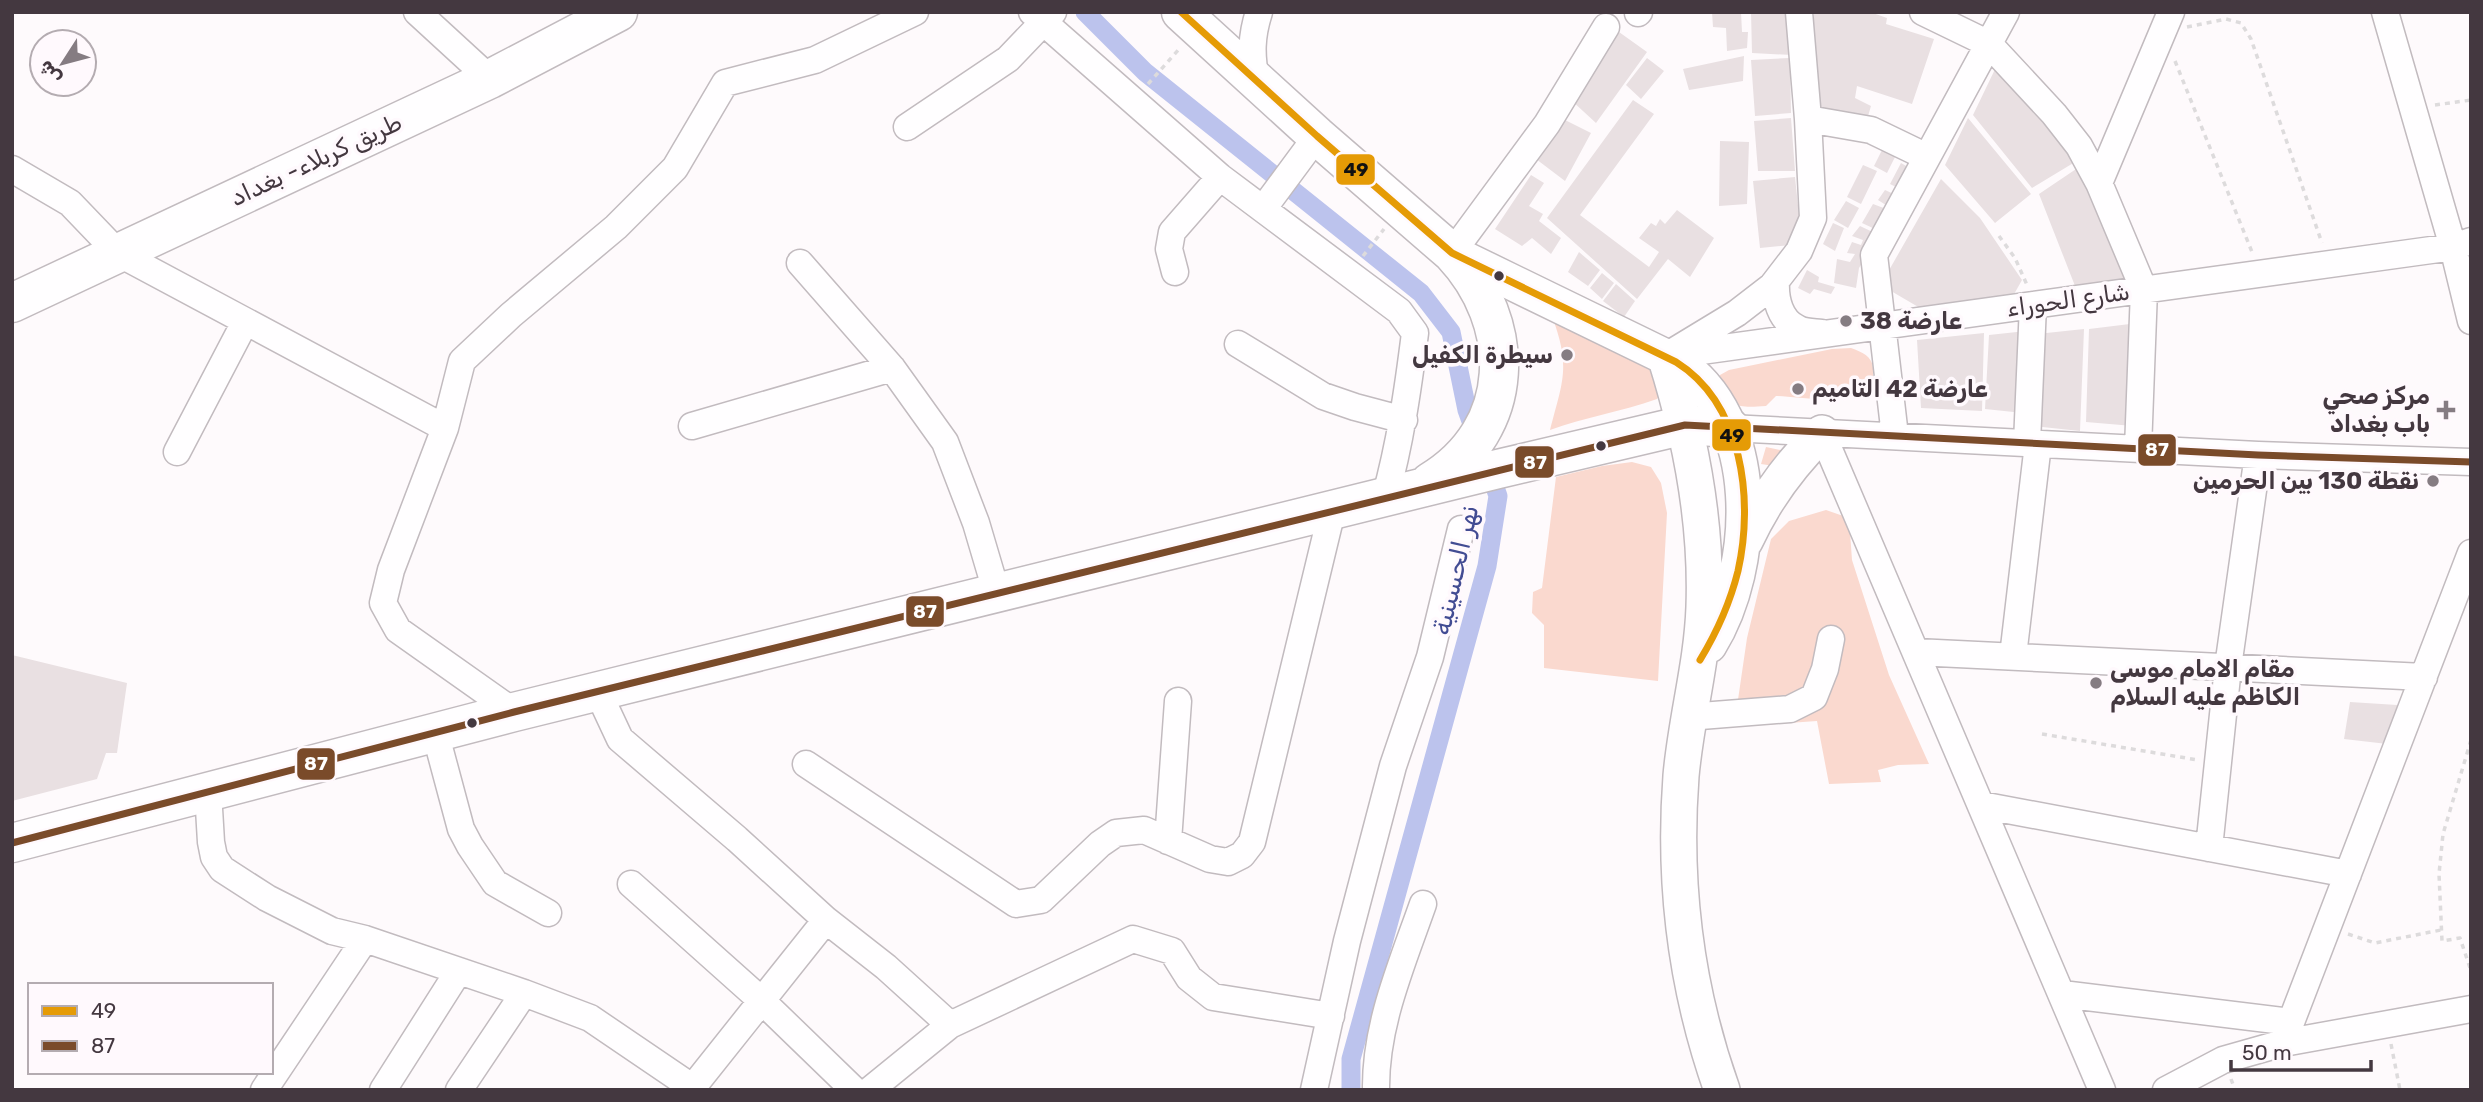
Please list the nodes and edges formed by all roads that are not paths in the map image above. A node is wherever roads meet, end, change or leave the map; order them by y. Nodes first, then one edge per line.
1 (418, 12) edge
2 (618, 12) edge
3 (915, 12) edge
4 (1181, 12) edge
5 (1259, 12) edge
6 (1799, 12) edge
7 (1923, 12) edge
8 (2006, 12) edge
9 (2385, 12) edge
10 (1042, 16) edge
11 (2167, 22) edge
12 (1606, 27) dead end
13 (1989, 44) junction
14 (489, 79) junction
15 (1256, 80) junction
16 (1808, 119) junction
17 (907, 127) dead end
18 (1308, 149) junction
19 (1927, 157) junction
20 (12, 169) edge
21 (1220, 177) junction
22 (2099, 183) junction
23 (1270, 200) junction
24 (2462, 244) edge
25 (117, 253) junction
26 (1452, 253) junction
27 (800, 263) dead end
28 (1175, 272) dead end
29 (1776, 282) junction
30 (2144, 290) junction
31 (12, 303) edge
32 (2032, 305) junction
33 (1737, 313) junction
34 (2471, 321) edge
35 (245, 322) junction
36 (1883, 326) junction
37 (1611, 330) junction
38 (1826, 334) junction
39 (1238, 344) dead end
40 (1665, 356) junction
41 (892, 368) junction
42 (1404, 420) junction
43 (1685, 425) junction
44 (692, 426) dead end
45 (445, 428) junction
46 (1730, 428) junction
47 (1822, 433) junction
48 (1895, 436) junction
49 (2032, 443) junction
50 (2138, 449) junction
51 (177, 452) dead end
52 (2258, 455) junction
53 (2471, 463) edge
54 (1415, 489) junction
55 (1332, 511) junction
56 (1461, 529) dead end
57 (1742, 548) junction
58 (2471, 553) edge
59 (997, 594) junction
60 (1831, 639) dead end
61 (1916, 652) junction
62 (2013, 656) junction
63 (1700, 660) junction
64 (2228, 667) junction
65 (2424, 677) junction
66 (598, 692) junction
67 (1178, 701) dead end
68 (514, 712) junction
69 (1688, 717) junction
70 (435, 732) junction
71 (806, 764) dead end
72 (208, 792) junction
73 (1981, 805) junction
74 (1168, 841) junction
75 (12, 843) edge
76 (2209, 848) junction
77 (2348, 874) junction
78 (631, 884) dead end
79 (1423, 904) dead end
80 (548, 913) dead end
81 (826, 920) junction
82 (365, 939) junction
83 (458, 972) junction
84 (524, 993) junction
85 (2062, 994) junction
86 (762, 1001) junction
87 (2471, 1009) edge
88 (1331, 1016) junction
89 (950, 1025) junction
90 (2287, 1032) junction
91 (695, 1088) edge
92 (264, 1090) edge
93 (383, 1090) edge
94 (459, 1090) edge
95 (853, 1090) edge
96 (870, 1090) edge
97 (1314, 1090) edge
98 (1376, 1090) edge
99 (1722, 1090) edge
100 (2102, 1090) edge
101 (2166, 1090) edge

1 - 14 street
2 - 14 highway, طريق كربلاء- بغداد
3 - 45 street
4 - 15 highway
5 - 15 street
6 - 16 street
7 - 13 street
8 - 13 street
9 - 24 street
10 - 17 street
10 - 21 street
11 - 22 street
12 - 26 street
13 - 19 street
13 - 22 street
14 - 25 highway, طريق كربلاء- بغداد
15 - 18 highway
16 - 19 street
16 - 29 street
18 - 23 street
18 - 26 highway
19 - 36 street
20 - 25 street
21 - 23 street
21 - 28 street
22 - 30 street
23 - 42 street
24 - 30 street, شارع الحوراء
24 - 34 street
25 - 31 highway, طريق كربلاء- بغداد
25 - 35 street
26 - 37 main road
26 - 54 highway
27 - 41 street
29 - 33 street
29 - 38 street
30 - 32 street, شارع الحوراء
30 - 50 street
32 - 36 street, شارع الحوراء
32 - 49 street
33 - 37 street
33 - 40 street
35 - 45 street
35 - 51 street
36 - 38 street, شارع الحوراء
36 - 48 street
37 - 40 main road
38 - 40 street, شارع الحوراء
39 - 42 street
40 - 43 main road
40 - 46 main road
41 - 44 street
41 - 59 street
42 - 54 street
43 - 46 highway
43 - 54 highway
43 - 63 main road
45 - 68 street
46 - 47 street
46 - 57 main road
47 - 48 street
47 - 57 main road
47 - 61 street
48 - 49 street
49 - 50 street
49 - 62 street
50 - 52 street
52 - 53 street
52 - 64 street
54 - 55 highway
55 - 59 highway
55 - 74 street
56 - 88 street
57 - 63 main road
58 - 65 street
59 - 66 highway
60 - 69 street
61 - 62 street
61 - 73 street
62 - 64 street
63 - 69 main road
64 - 65 street
64 - 76 street
65 - 77 street
66 - 68 highway
66 - 81 street
67 - 74 street
68 - 70 highway
69 - 99 main road
70 - 72 highway
70 - 80 street
71 - 74 street
72 - 75 highway
72 - 82 street
73 - 76 street
73 - 85 street
76 - 77 street
77 - 90 street
78 - 86 street
79 - 98 street
81 - 86 street
81 - 89 street
82 - 83 street
82 - 92 street
83 - 84 street
83 - 93 street
84 - 91 street
84 - 94 street
85 - 90 street
85 - 100 street
86 - 91 street
86 - 95 street
87 - 90 street
88 - 89 street
88 - 97 street
89 - 96 street
90 - 101 street

